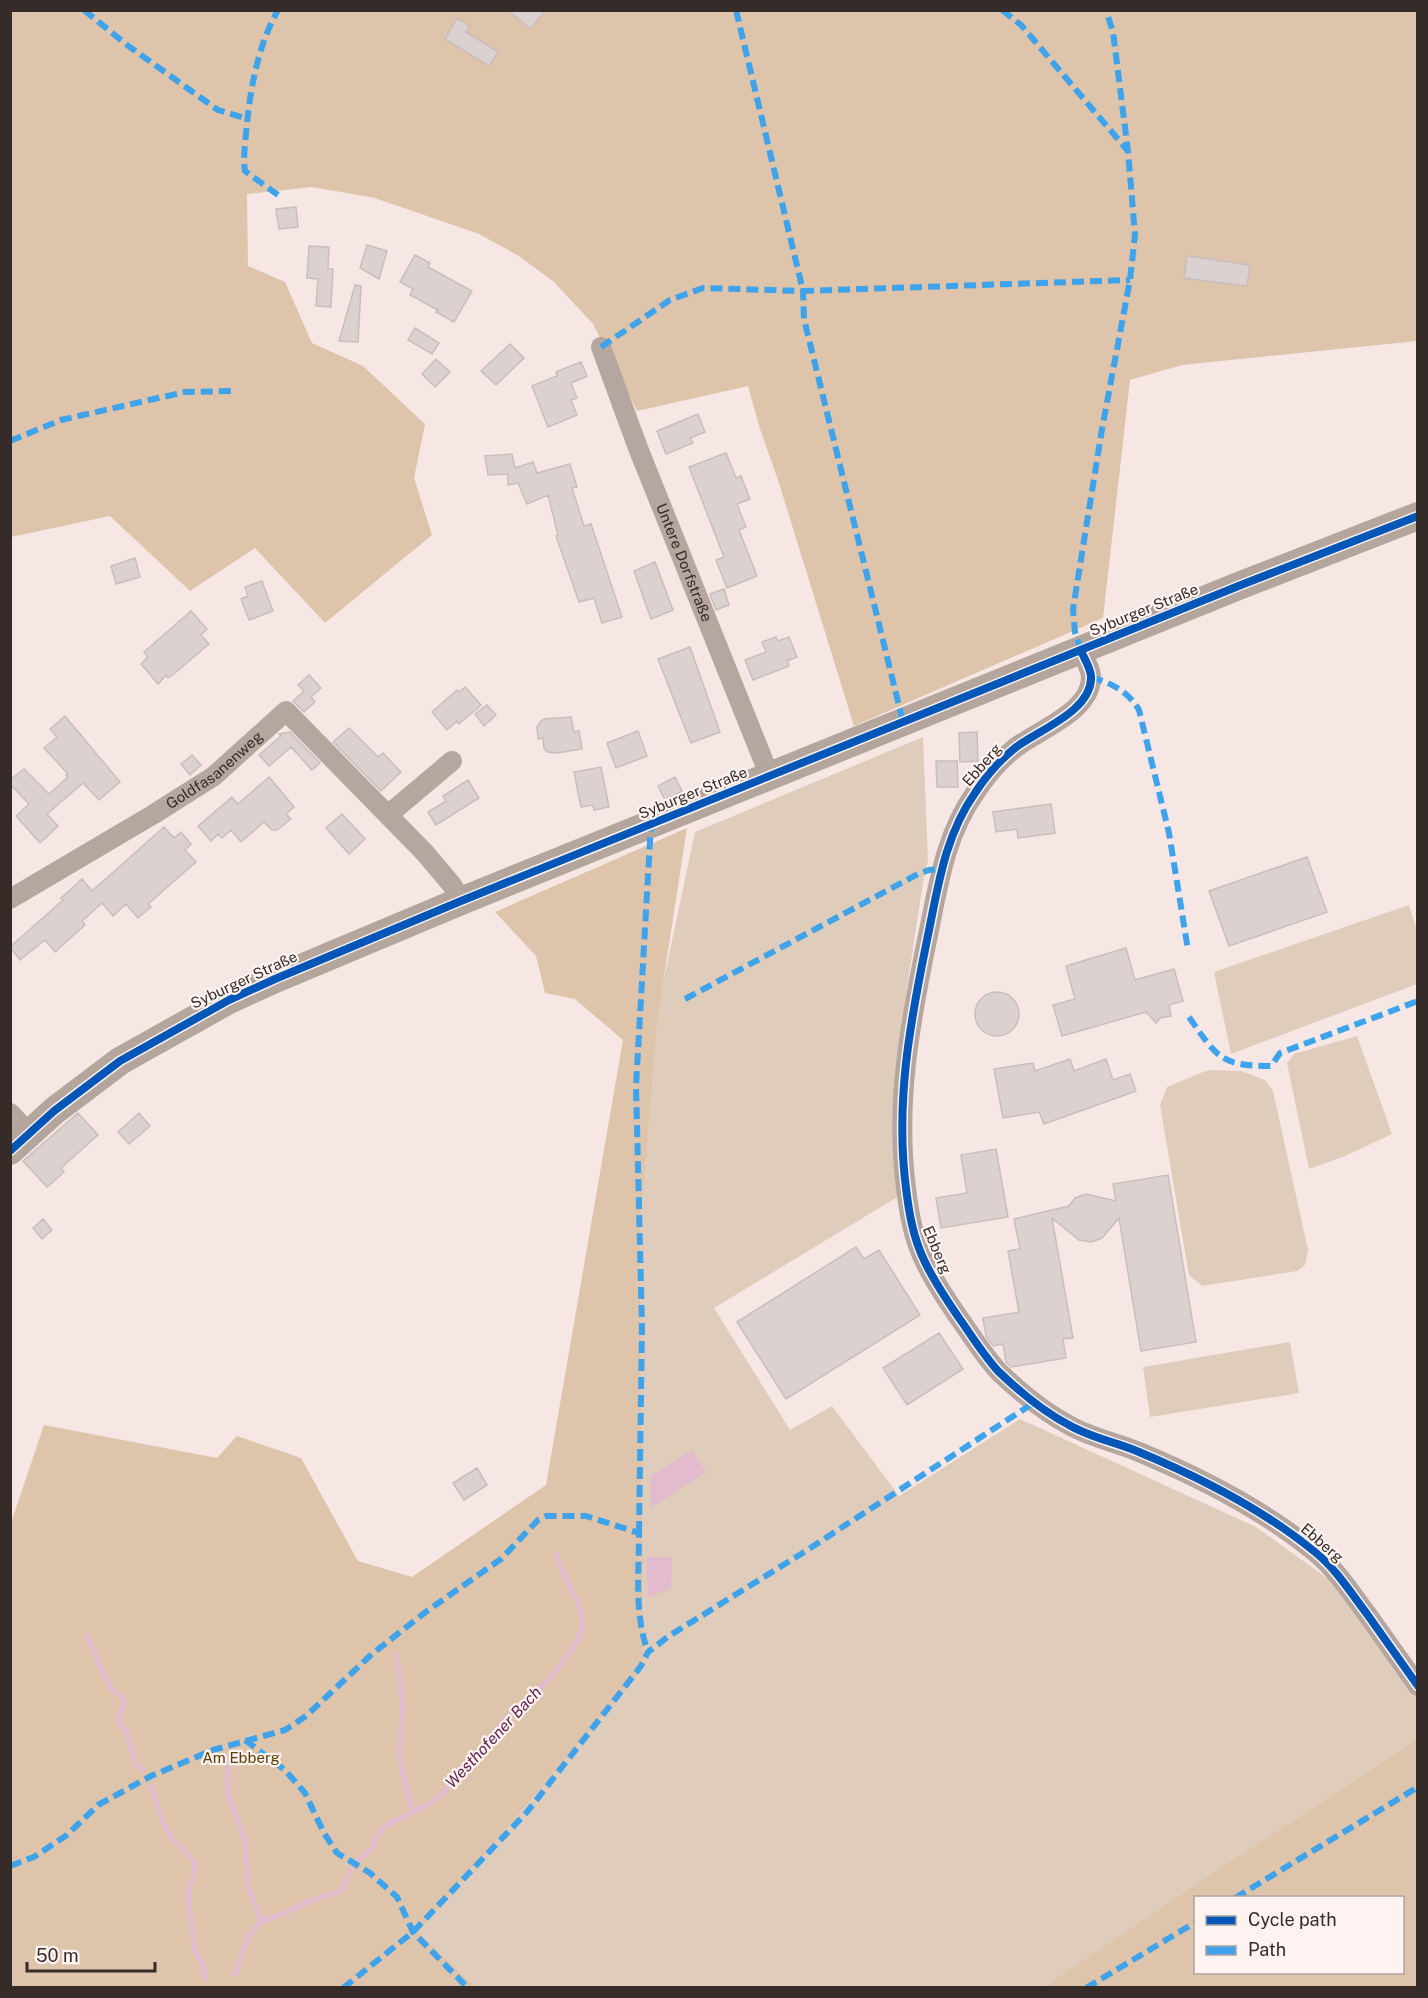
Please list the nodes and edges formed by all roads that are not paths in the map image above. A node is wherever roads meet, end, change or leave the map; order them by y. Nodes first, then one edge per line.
1 (602, 348) dead end
2 (1418, 516) edge
3 (1081, 651) junction
4 (452, 761) dead end
5 (770, 777) junction
6 (389, 814) junction
7 (10, 899) edge
8 (461, 901) junction
9 (17, 1132) edge
10 (1418, 1686) edge

1 - 5 street, Untere Dorfstraße
2 - 3 street, Syburger Straße
3 - 5 street, Syburger Straße
3 - 10 street, Ebberg
4 - 6 street
5 - 8 street, Syburger Straße
6 - 7 street, Goldfasanenweg
6 - 8 street, Goldfasanenweg
8 - 9 street, Syburger Straße

